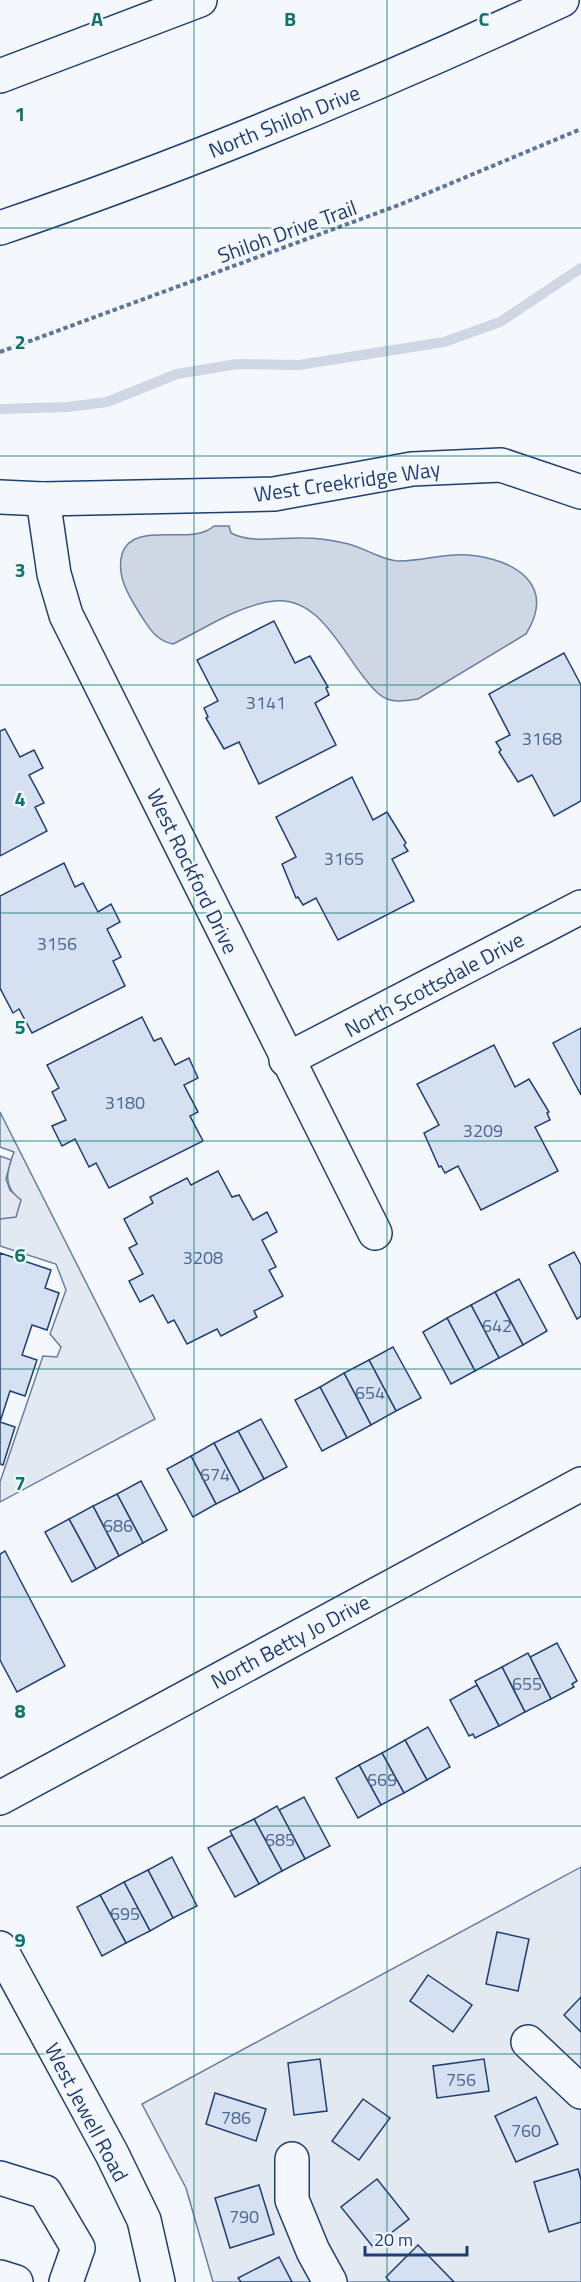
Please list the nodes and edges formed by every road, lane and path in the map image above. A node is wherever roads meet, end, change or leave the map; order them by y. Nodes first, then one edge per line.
1 (200, 0) edge
2 (562, 0) edge
3 (0, 76) edge
4 (581, 129) edge
5 (0, 228) edge
6 (0, 352) edge
7 (581, 492) edge
8 (0, 497) edge
9 (43, 499) junction
10 (581, 907) edge
11 (286, 1060) junction
12 (375, 1233) dead end
13 (581, 1484) edge
14 (0, 1797) edge
15 (0, 1948) edge
16 (528, 2042) dead end
17 (581, 2092) edge
18 (292, 2159) dead end
19 (0, 2178) edge
20 (0, 2277) edge
21 (16, 2282) edge
22 (66, 2282) edge
23 (158, 2282) edge
24 (330, 2282) edge

1 - 3 main road
2 - 5 main road, North Shiloh Drive
4 - 6 path, Shiloh Drive Trail
7 - 9 main road, West Creekridge Way
8 - 9 main road, West Creekridge Way
9 - 11 main road, West Rockford Drive
10 - 11 main road, North Scottsdale Drive
11 - 12 main road, West Rockford Drive
13 - 14 main road, North Betty Jo Drive
15 - 23 main road, West Jewell Road
16 - 17 main road
18 - 24 main road
19 - 22 main road
20 - 21 main road

